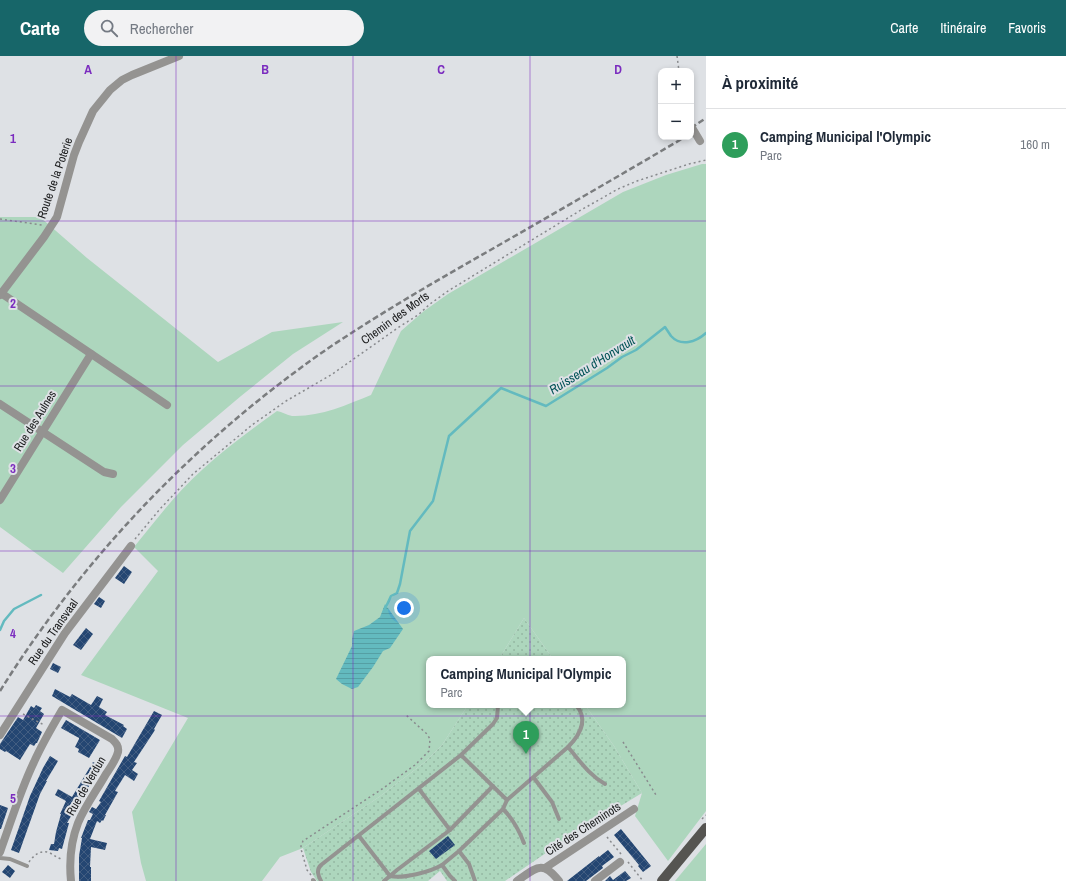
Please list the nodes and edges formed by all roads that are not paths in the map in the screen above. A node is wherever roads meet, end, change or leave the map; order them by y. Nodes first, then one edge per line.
1 (179, 56) edge
2 (694, 131) edge
3 (700, 141) dead end
4 (0, 294) edge
5 (91, 354) junction
6 (0, 404) edge
7 (167, 405) dead end
8 (43, 431) junction
9 (113, 474) dead end
10 (0, 500) edge
11 (131, 546) road end
12 (498, 708) edge
13 (578, 708) edge
14 (0, 735) edge
15 (568, 747) junction
16 (462, 756) junction
17 (534, 778) junction
18 (605, 784) dead end
19 (493, 786) junction
20 (419, 789) junction
21 (507, 800) junction
22 (503, 809) junction
23 (634, 809) dead end
24 (559, 819) dead end
25 (706, 828) edge
26 (450, 830) junction
27 (359, 836) junction
28 (524, 843) dead end
29 (459, 851) junction
30 (0, 852) edge
31 (0, 858) edge
32 (620, 862) dead end
33 (442, 865) junction
34 (27, 866) road end
35 (546, 868) junction
36 (390, 876) junction
37 (71, 881) edge
38 (321, 881) edge
39 (384, 881) edge
40 (455, 881) edge
41 (475, 881) edge
42 (517, 881) edge
43 (559, 881) edge
44 (595, 881) edge
45 (662, 881) edge

1 - 4 street, Route de la Poterie
2 - 3 street, bridge
4 - 5 street
5 - 7 street
5 - 8 street, Rue des Aulnes
6 - 8 street
8 - 9 street
8 - 10 street, Rue des Aulnes
11 - 14 street, Rue du Transvaal
12 - 16 lane
13 - 15 lane
15 - 17 lane
15 - 18 lane
16 - 19 lane
16 - 20 lane
17 - 21 lane
17 - 24 lane
19 - 21 lane
19 - 26 lane
20 - 26 lane
20 - 27 lane
21 - 22 lane
22 - 28 lane
22 - 29 lane
23 - 35 street, Cité des Cheminots
25 - 45 main road
26 - 36 lane
27 - 36 lane
27 - 38 lane
29 - 33 lane
29 - 41 lane
30 - 37 street, Rue de Verdun
31 - 34 lane
32 - 44 street
33 - 36 lane
33 - 40 lane
35 - 42 street, Cité des Cheminots
35 - 43 street, Cité des Cheminots
36 - 39 lane

